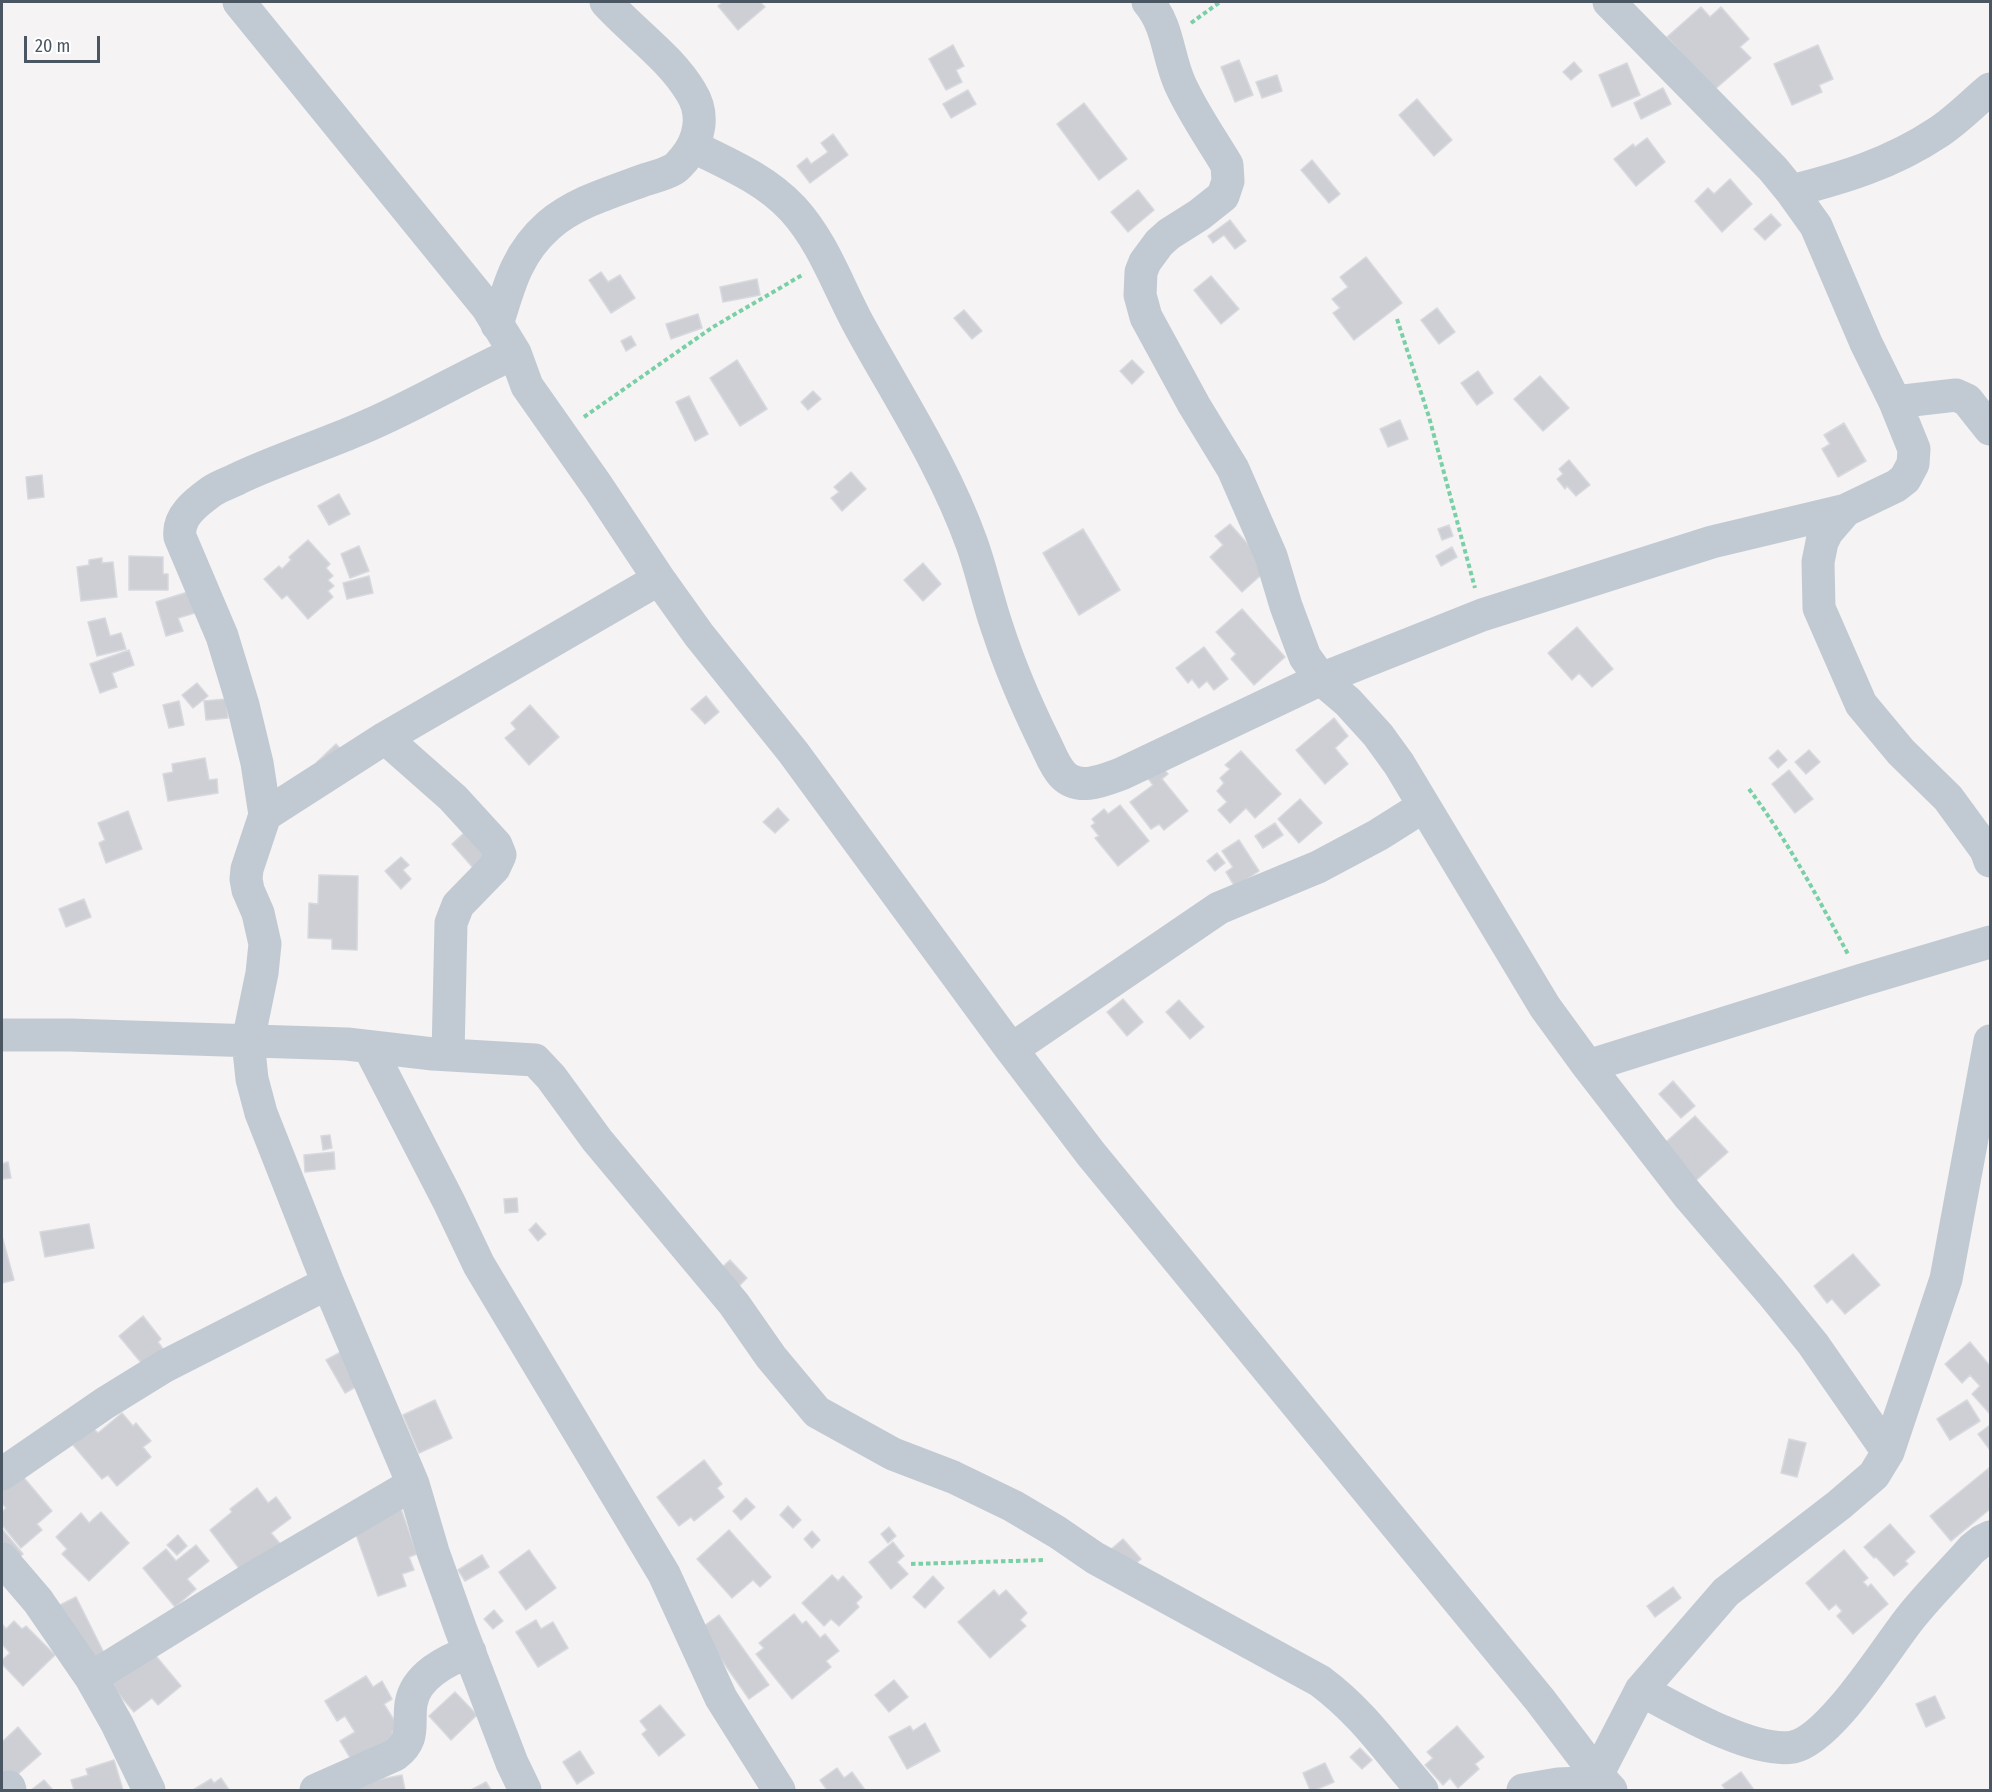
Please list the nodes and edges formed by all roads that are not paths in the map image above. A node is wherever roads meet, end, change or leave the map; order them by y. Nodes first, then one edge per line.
1 (239, 2) edge
2 (606, 2) edge
3 (1148, 2) edge
4 (1609, 2) edge
5 (1990, 89) edge
6 (694, 147) junction
7 (1791, 191) junction
8 (498, 324) junction
9 (515, 353) junction
10 (1895, 402) junction
11 (1990, 429) edge
12 (1846, 510) junction
13 (659, 579) junction
14 (1321, 679) junction
15 (385, 738) junction
16 (1424, 806) junction
17 (265, 815) junction
18 (1990, 861) edge
19 (1990, 942) edge
20 (2, 1035) edge
21 (248, 1041) junction
22 (1990, 1041) edge
23 (369, 1047) junction
24 (1012, 1049) junction
25 (448, 1054) junction
26 (1588, 1066) junction
27 (328, 1283) junction
28 (1888, 1452) junction
29 (2, 1474) edge
30 (413, 1484) junction
31 (1990, 1537) edge
32 (2, 1559) edge
33 (470, 1653) junction
34 (91, 1678) junction
35 (1641, 1690) junction
36 (1604, 1783) edge
37 (149, 1791) edge
38 (316, 1791) edge
39 (525, 1791) edge
40 (779, 1791) edge
41 (1422, 1791) edge
42 (1523, 1791) edge

1 - 8 street
2 - 6 street
3 - 14 street
4 - 7 street
5 - 7 street
6 - 8 street
6 - 14 street
7 - 10 street
8 - 9 street
9 - 13 street
9 - 17 street
10 - 11 street
10 - 12 street
12 - 14 street
12 - 18 street
13 - 15 street
13 - 24 street
14 - 16 street
15 - 17 street
15 - 25 street
16 - 24 street
16 - 26 street
17 - 21 street
19 - 26 street
20 - 21 street
21 - 23 street
21 - 27 street
22 - 28 street
23 - 25 street
23 - 40 street
24 - 36 street
25 - 41 street
26 - 28 street
27 - 29 street
27 - 30 street
28 - 35 street
30 - 33 street
30 - 34 street
31 - 35 street
32 - 34 street
33 - 38 street
33 - 39 street
34 - 37 street
35 - 36 street
36 - 42 street

